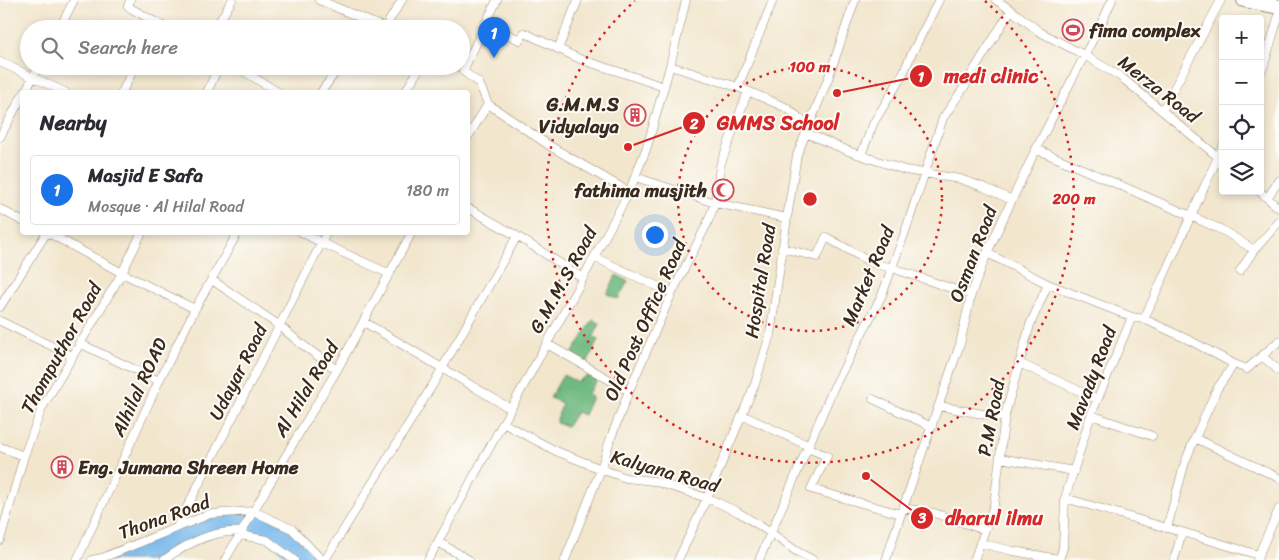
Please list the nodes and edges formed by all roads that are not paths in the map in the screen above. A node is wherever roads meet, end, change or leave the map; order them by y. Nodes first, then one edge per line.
1 (74, 0) edge
2 (130, 0) edge
3 (232, 0) edge
4 (319, 0) edge
5 (402, 0) edge
6 (497, 0) edge
7 (578, 0) edge
8 (686, 0) edge
9 (772, 0) edge
10 (855, 0) edge
11 (939, 0) edge
12 (996, 0) edge
13 (1112, 0) edge
14 (1221, 0) edge
15 (1244, 0) edge
16 (1279, 7) edge
17 (1012, 10) junction
18 (1279, 15) edge
19 (64, 20) edge
20 (148, 20) edge
21 (220, 20) edge
22 (366, 20) edge
23 (390, 20) edge
24 (486, 22) junction
25 (470, 49) edge
26 (558, 49) junction
27 (1084, 55) junction
28 (0, 62) edge
29 (1264, 65) edge
30 (670, 66) junction
31 (20, 72) edge
32 (26, 75) edge
33 (34, 75) edge
34 (130, 75) edge
35 (215, 75) edge
36 (249, 75) edge
37 (333, 75) edge
38 (415, 75) edge
39 (468, 75) edge
40 (32, 78) junction
41 (664, 87) junction
42 (738, 87) junction
43 (25, 90) edge
44 (60, 90) edge
45 (123, 90) edge
46 (208, 90) edge
47 (275, 90) edge
48 (322, 90) edge
49 (405, 90) edge
50 (748, 91) junction
51 (20, 100) edge
52 (488, 104) junction
53 (1162, 111) junction
54 (807, 130) junction
55 (470, 134) edge
56 (0, 137) edge
57 (1036, 149) junction
58 (860, 155) junction
59 (1219, 157) edge
60 (1219, 160) edge
61 (924, 174) junction
62 (635, 177) junction
63 (1279, 181) edge
64 (629, 192) junction
65 (1264, 195) edge
66 (1267, 198) junction
67 (1012, 200) junction
68 (715, 203) junction
69 (1279, 208) edge
70 (470, 209) edge
71 (0, 210) edge
72 (1191, 216) junction
73 (786, 218) junction
74 (20, 219) edge
75 (1279, 222) edge
76 (45, 235) edge
77 (52, 235) edge
78 (141, 235) edge
79 (236, 235) edge
80 (307, 235) edge
81 (326, 235) edge
82 (410, 235) edge
83 (518, 236) junction
84 (322, 243) junction
85 (782, 248) junction
86 (1254, 250) junction
87 (987, 254) junction
88 (594, 258) junction
89 (892, 268) junction
90 (1240, 271) dead end
91 (122, 273) junction
92 (390, 274) junction
93 (584, 278) junction
94 (212, 280) junction
95 (1048, 284) junction
96 (672, 293) junction
97 (971, 295) junction
98 (0, 307) edge
99 (195, 310) junction
100 (1132, 317) junction
101 (1144, 319) junction
102 (0, 320) edge
103 (364, 322) junction
104 (280, 326) junction
105 (1279, 341) edge
106 (79, 343) junction
107 (547, 344) junction
108 (72, 356) junction
109 (1262, 356) junction
110 (1019, 363) junction
111 (1234, 364) junction
112 (442, 368) junction
113 (337, 370) junction
114 (1279, 371) edge
115 (159, 381) junction
116 (629, 391) junction
117 (873, 399) dead end
118 (1098, 399) junction
119 (939, 406) junction
120 (510, 409) junction
121 (742, 415) junction
122 (1091, 415) junction
123 (1005, 418) junction
124 (503, 423) junction
125 (932, 427) junction
126 (1152, 436) dead end
127 (1195, 438) junction
128 (0, 447) edge
129 (808, 447) junction
130 (24, 456) junction
131 (1000, 458) junction
132 (601, 469) junction
133 (1074, 471) junction
134 (1279, 478) edge
135 (707, 498) junction
136 (1066, 498) junction
137 (1279, 509) edge
138 (253, 511) junction
139 (902, 511) junction
140 (177, 527) junction
141 (1168, 528) junction
142 (985, 530) junction
143 (1182, 532) junction
144 (771, 533) junction
145 (240, 534) junction
146 (0, 540) edge
147 (438, 542) junction
148 (980, 543) junction
149 (1258, 558) edge
150 (1059, 559) edge
151 (77, 560) edge
152 (92, 560) edge
153 (164, 560) edge
154 (225, 560) edge
155 (294, 560) edge
156 (324, 560) edge
157 (428, 560) edge
158 (469, 560) edge
159 (565, 560) edge
160 (678, 560) edge
161 (759, 560) edge
162 (813, 560) edge
163 (886, 560) edge
164 (974, 560) edge
165 (1174, 560) edge

1 - 19 street
2 - 20 street
3 - 21 street
4 - 22 street
5 - 23 street
6 - 24 street
7 - 26 street
8 - 30 street, G.M.M.S Road
9 - 42 street
10 - 54 street, Hospital Road
11 - 58 street
12 - 17 street, Merza Road
13 - 27 street, Osman Road
14 - 53 street
15 - 16 highway
17 - 27 street, Merza Road
17 - 61 street, Market Road
18 - 29 street
24 - 25 street
24 - 26 street
26 - 41 street
27 - 53 street, Merza Road
27 - 57 street, Osman Road
28 - 31 street
30 - 41 street, G.M.M.S Road
30 - 42 street
32 - 40 street
33 - 40 street
34 - 45 street
35 - 46 street
36 - 47 street
37 - 48 street
38 - 49 street
39 - 52 street
40 - 43 street
40 - 44 street
41 - 62 street, G.M.M.S Road
42 - 50 street
50 - 54 street
50 - 68 street, Old Post Office Road
51 - 56 street
52 - 55 street
52 - 64 street
53 - 59 street, Merza Road
54 - 58 street
54 - 73 street, Hospital Road
57 - 67 street, Osman Road
57 - 72 street
58 - 61 street
60 - 72 street, Mavady Road
61 - 67 street
61 - 89 street, Market Road
62 - 64 street, G.M.M.S Road
62 - 68 street
63 - 66 street
64 - 88 street, G.M.M.S Road
65 - 66 street
66 - 69 street
67 - 87 street, Osman Road
68 - 73 street
68 - 96 street, Old Post Office Road
70 - 83 street
71 - 74 street
72 - 86 street
72 - 101 street, Mavady Road
73 - 85 street, Hospital Road
75 - 86 street
76 - 98 street
77 - 91 street
78 - 91 street, Thomputhor Road
79 - 94 street, Alhilal ROAD
80 - 84 street
81 - 84 street, Udayar Road
82 - 92 street, Al Hilal Road
83 - 93 street
83 - 112 street
84 - 92 street
84 - 104 street, Udayar Road
85 - 89 street
85 - 121 street, Hospital Road
86 - 90 street
87 - 95 street
87 - 97 street, Osman Road
88 - 93 street, G.M.M.S Road
88 - 96 street
89 - 97 street
89 - 129 street, Market Road
91 - 99 street
91 - 106 street, Thomputhor Road
92 - 103 street, Al Hilal Road
93 - 107 street, G.M.M.S Road
94 - 99 street, Alhilal ROAD
94 - 104 street
95 - 100 street
95 - 110 street, P.M Road
96 - 116 street, Old Post Office Road
97 - 119 street, Osman Road
99 - 115 street, Alhilal ROAD
100 - 101 street, Mavady Road
100 - 118 street, Mavady Road
101 - 111 street
102 - 108 street
103 - 112 street
103 - 113 street, Al Hilal Road
104 - 113 street
104 - 140 street, Udayar Road
105 - 109 street
106 - 108 street, Thomputhor Road
106 - 115 street
107 - 116 street
107 - 120 street, G.M.M.S Road
108 - 130 street, Thomputhor Road
109 - 111 street
109 - 114 street
110 - 118 street
110 - 123 street, P.M Road
111 - 127 street
112 - 120 street
112 - 156 street
113 - 138 street, Al Hilal Road
115 - 151 street, Alhilal ROAD
116 - 132 street, Old Post Office Road
117 - 125 street
118 - 122 street, Mavady Road
119 - 123 street
119 - 125 street, Osman Road
120 - 124 street, G.M.M.S Road
121 - 129 street
121 - 135 street, Hospital Road
122 - 126 street
122 - 133 street, Mavady Road
123 - 131 street, P.M Road
124 - 132 street, Kalyana Road
124 - 147 street, G.M.M.S Road
125 - 139 street, Osman Road
127 - 134 street
127 - 141 street
128 - 130 street
129 - 139 street
129 - 144 street, Market Road
130 - 146 street, Thomputhor Road
131 - 133 street
131 - 142 street, P.M Road
132 - 135 street, Kalyana Road
132 - 159 street, Old Post Office Road
133 - 136 street, Mavady Road
135 - 144 street, Kalyana Road
135 - 160 street, Hospital Road
136 - 141 street
136 - 150 street, Mavady Road
137 - 149 street
138 - 140 street, Thona Road
138 - 145 street, Al Hilal Road
138 - 156 street, Thona Road
139 - 142 street
139 - 163 street, Osman Road
140 - 152 street, Thona Road
141 - 143 street
142 - 148 street, P.M Road
143 - 149 street
143 - 165 street
144 - 161 street, Market Road
144 - 162 street, Kalyana Road
145 - 153 street
145 - 154 street, Al Hilal Road
145 - 155 street
147 - 157 street, G.M.M.S Road
147 - 158 street
148 - 150 street
148 - 164 street, P.M Road

